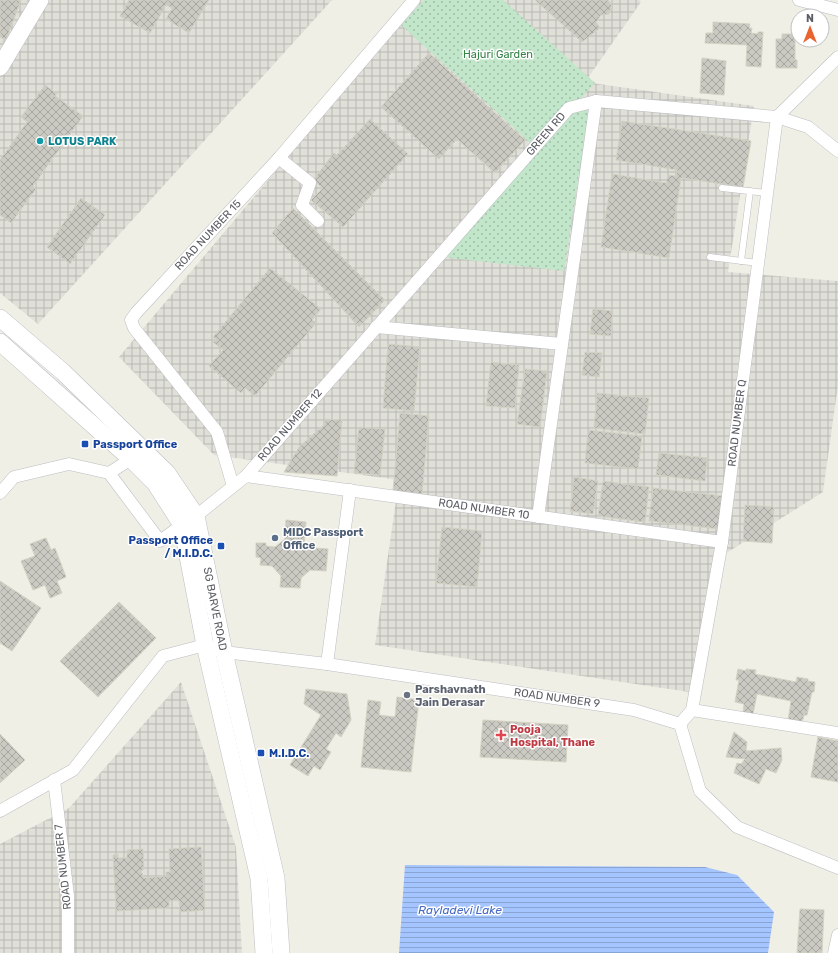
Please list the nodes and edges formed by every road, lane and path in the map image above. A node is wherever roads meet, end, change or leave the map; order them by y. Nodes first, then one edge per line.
1 (40, 0) edge
2 (414, 0) edge
3 (800, 0) edge
4 (838, 10) edge
5 (838, 57) edge
6 (0, 67) edge
7 (596, 101) junction
8 (776, 117) junction
9 (838, 151) edge
10 (278, 158) junction
11 (722, 188) dead end
12 (750, 191) junction
13 (767, 193) junction
14 (318, 221) dead end
15 (710, 257) dead end
16 (741, 261) junction
17 (758, 263) junction
18 (0, 318) edge
19 (376, 328) junction
20 (0, 342) edge
21 (562, 344) junction
22 (131, 460) junction
23 (109, 473) junction
24 (246, 476) junction
25 (233, 486) junction
26 (350, 490) junction
27 (0, 493) edge
28 (196, 516) junction
29 (538, 517) junction
30 (182, 525) junction
31 (722, 542) junction
32 (205, 645) junction
33 (224, 652) junction
34 (327, 664) junction
35 (692, 710) junction
36 (680, 724) junction
37 (838, 733) edge
38 (54, 780) junction
39 (0, 811) edge
40 (838, 868) edge
41 (838, 935) edge
42 (68, 953) edge
43 (264, 953) edge
44 (281, 953) edge
45 (834, 953) edge

1 - 6 main road
2 - 10 street, ROAD NUMBER 15
3 - 4 street
5 - 8 street
7 - 8 street, GREEN RD
7 - 19 street, GREEN RD
7 - 21 street
8 - 9 street, GREEN RD
8 - 13 street, ROAD NUMBER Q
10 - 14 street
10 - 25 street, ROAD NUMBER 15
11 - 12 lane
12 - 13 lane
12 - 16 lane
13 - 17 street, ROAD NUMBER Q
15 - 16 lane
16 - 17 lane
17 - 31 street, ROAD NUMBER Q
18 - 28 main road, SG BARVE ROAD
19 - 21 street
19 - 24 street, ROAD NUMBER 12
20 - 22 main road, SG BARVE ROAD
21 - 29 street
22 - 23 street
22 - 30 main road, SG BARVE ROAD
23 - 27 street
23 - 30 street
24 - 25 street, ROAD NUMBER 12
24 - 26 street, ROAD NUMBER 10
25 - 28 street, ROAD NUMBER 12
26 - 29 street, ROAD NUMBER 10
26 - 34 street
28 - 33 main road, SG BARVE ROAD
29 - 31 street, ROAD NUMBER 10
30 - 32 main road, SG BARVE ROAD
31 - 35 street, ROAD NUMBER Q
32 - 33 street, ROAD NUMBER 9
32 - 38 street
32 - 43 main road, SG BARVE ROAD
33 - 34 street, ROAD NUMBER 9
33 - 44 main road, SG BARVE ROAD
34 - 36 street, ROAD NUMBER 9
35 - 36 street
35 - 37 street
36 - 40 street
38 - 39 street
38 - 42 street, ROAD NUMBER 7
41 - 45 street

